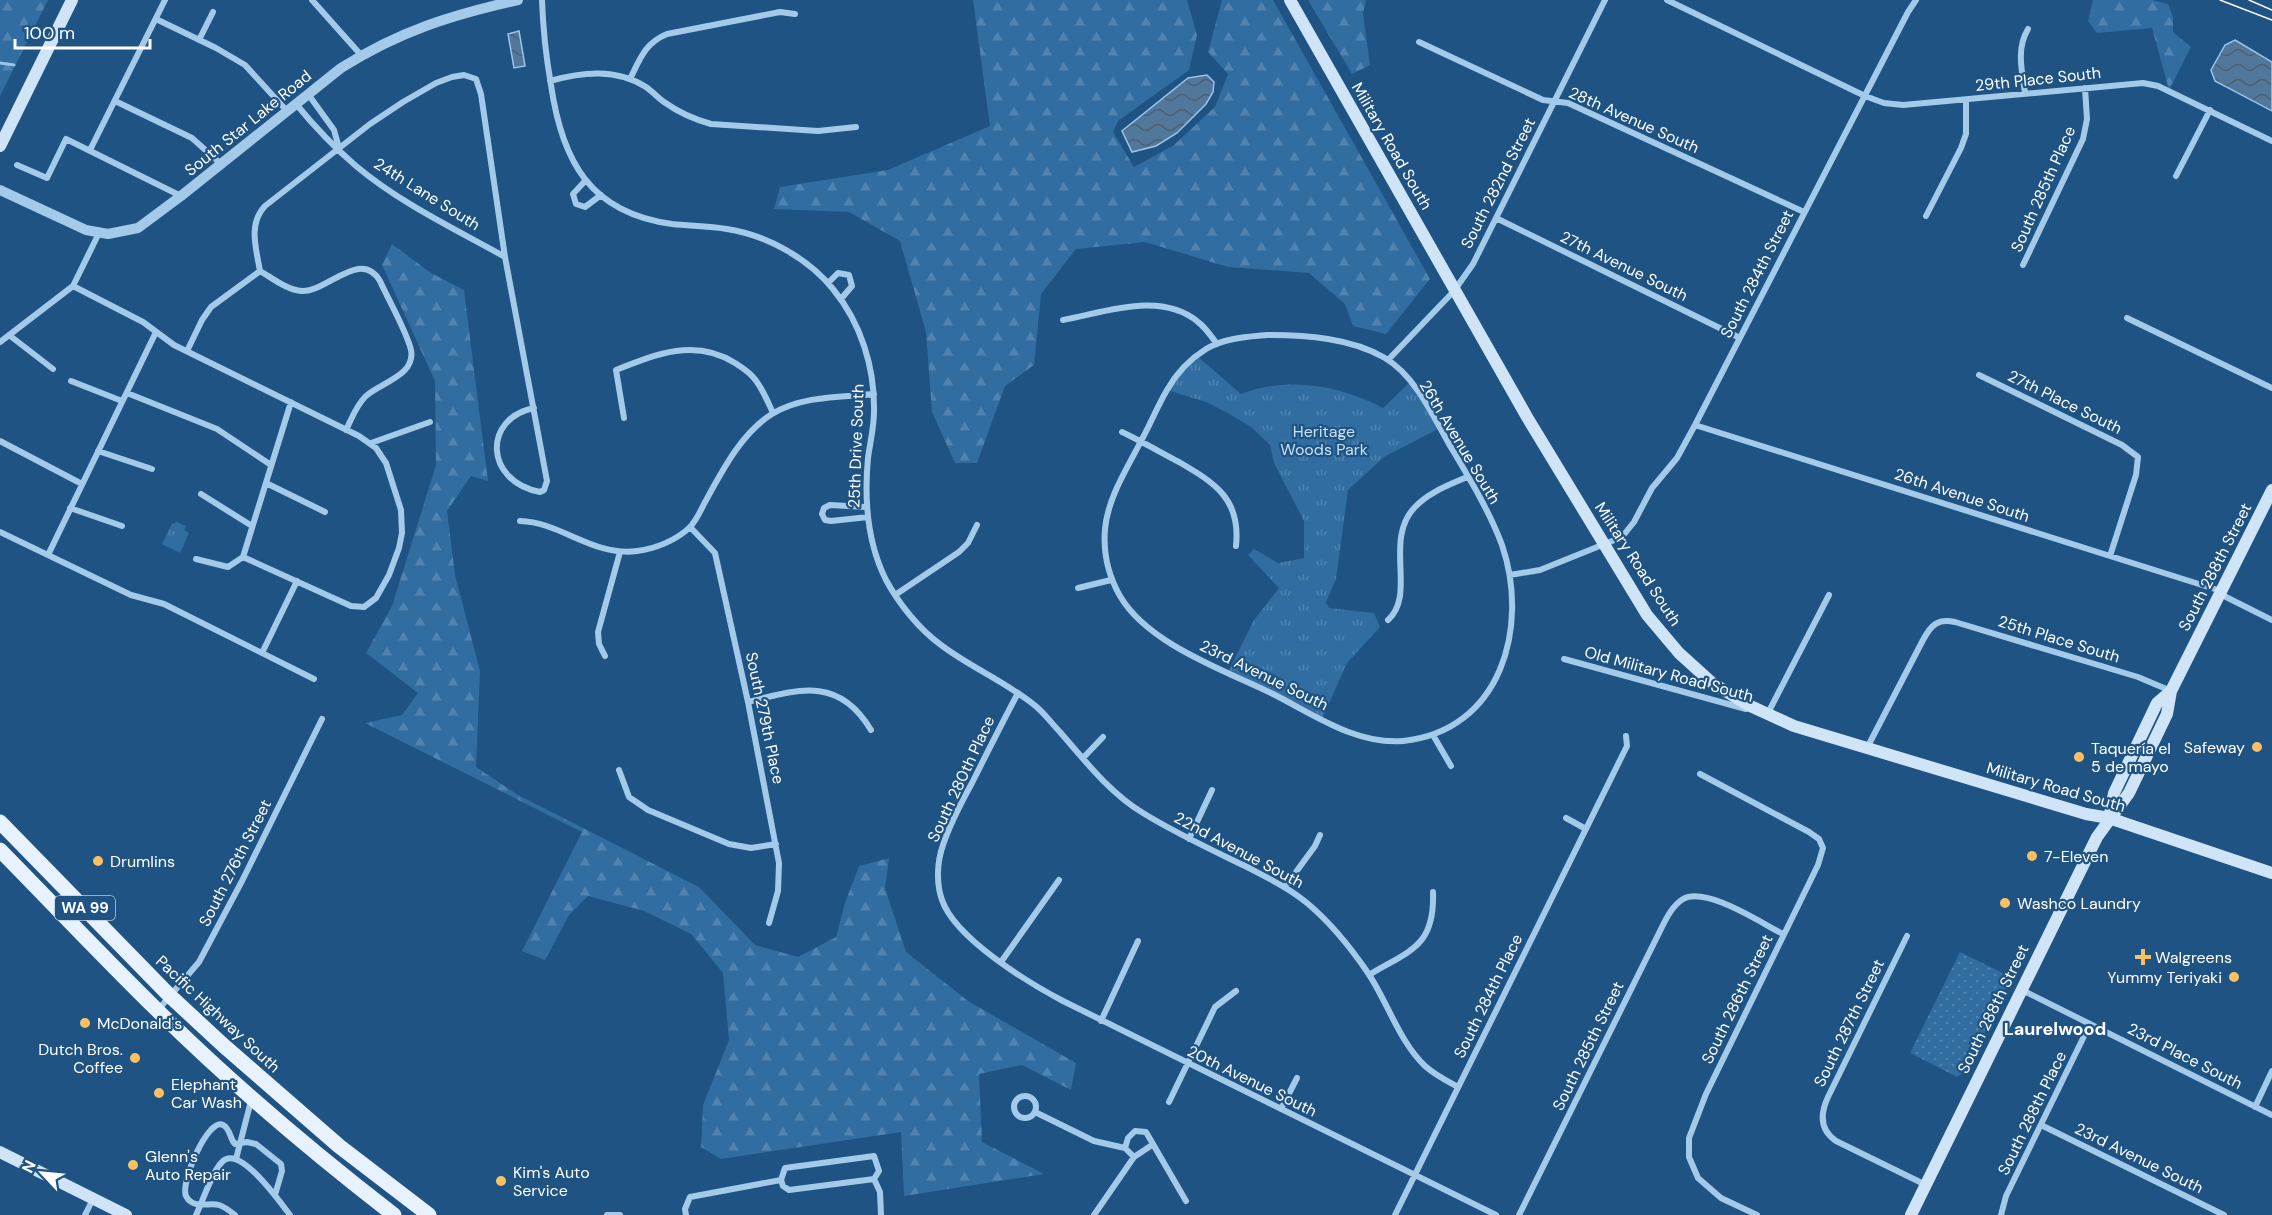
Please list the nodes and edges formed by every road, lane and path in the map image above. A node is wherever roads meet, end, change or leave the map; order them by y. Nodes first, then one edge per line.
1 (72, 0) edge
2 (165, 0) edge
3 (518, 0) edge
4 (542, 0) edge
5 (1290, 0) edge
6 (1605, 0) edge
7 (1667, 0) edge
8 (1916, 0) edge
9 (317, 2) edge
10 (213, 12) dead end
11 (795, 14) dead end
12 (156, 19) junction
13 (2028, 29) dead end
14 (199, 40) junction
15 (1419, 42) dead end
16 (361, 56) junction
17 (630, 79) junction
18 (550, 81) junction
19 (2085, 88) junction
20 (2025, 93) junction
21 (308, 94) junction
22 (1865, 96) junction
23 (1966, 100) junction
24 (115, 101) junction
25 (1554, 101) junction
26 (291, 107) junction
27 (2210, 110) junction
28 (856, 127) dead end
29 (2272, 141) edge
30 (0, 146) edge
31 (339, 148) junction
32 (90, 150) junction
33 (221, 164) junction
34 (16, 165) dead end
35 (2176, 176) dead end
36 (585, 181) junction
37 (0, 190) edge
38 (601, 195) junction
39 (182, 196) junction
40 (1804, 212) junction
41 (1926, 216) dead end
42 (1496, 218) junction
43 (99, 233) junction
44 (505, 257) junction
45 (2023, 266) dead end
46 (260, 271) junction
47 (828, 283) junction
48 (73, 286) junction
49 (1454, 291) junction
50 (841, 299) junction
51 (2127, 318) dead end
52 (1064, 320) dead end
53 (156, 332) junction
54 (9, 335) junction
55 (1740, 338) junction
56 (0, 342) edge
57 (1217, 344) junction
58 (188, 351) junction
59 (1388, 360) junction
60 (53, 369) dead end
61 (1979, 375) dead end
62 (70, 381) dead end
63 (2272, 388) edge
64 (126, 393) junction
65 (874, 394) junction
66 (122, 401) junction
67 (291, 402) junction
68 (534, 408) junction
69 (773, 413) junction
70 (624, 418) dead end
71 (430, 422) dead end
72 (1695, 424) junction
73 (346, 430) junction
74 (1122, 432) dead end
75 (0, 441) edge
76 (1141, 441) junction
77 (371, 443) junction
78 (98, 451) junction
79 (271, 465) junction
80 (152, 469) dead end
81 (1467, 477) junction
82 (266, 483) junction
83 (82, 484) junction
84 (2272, 490) edge
85 (201, 494) dead end
86 (867, 507) junction
87 (70, 508) junction
88 (325, 512) dead end
89 (868, 517) junction
90 (520, 520) dead end
91 (977, 525) dead end
92 (122, 526) dead end
93 (252, 526) junction
94 (690, 527) junction
95 (0, 532) edge
96 (1604, 544) junction
97 (1236, 546) dead end
98 (620, 552) junction
99 (48, 555) junction
100 (2110, 556) junction
101 (243, 557) junction
102 (196, 559) dead end
103 (1510, 574) junction
104 (1111, 580) junction
105 (297, 581) junction
106 (1078, 588) dead end
107 (2220, 592) junction
108 (895, 595) junction
109 (1828, 595) dead end
110 (1388, 620) dead end
111 (2272, 620) edge
112 (262, 653) junction
113 (605, 656) dead end
114 (1564, 659) dead end
115 (314, 679) dead end
116 (2171, 691) junction
117 (1018, 693) junction
118 (748, 702) junction
119 (1767, 715) junction
120 (322, 719) dead end
121 (871, 730) dead end
122 (1433, 735) junction
123 (1626, 736) dead end
124 (1103, 737) dead end
125 (1867, 749) junction
126 (1083, 758) junction
127 (1452, 766) dead end
128 (619, 770) dead end
129 (1700, 774) dead end
130 (1212, 790) dead end
131 (1566, 818) dead end
132 (2109, 818) junction
133 (0, 822) edge
134 (1586, 829) junction
135 (1320, 835) dead end
136 (1188, 838) junction
137 (776, 844) junction
138 (0, 850) edge
139 (2272, 873) edge
140 (1059, 880) dead end
141 (1285, 887) junction
142 (1433, 892) dead end
143 (769, 923) dead end
144 (1783, 934) junction
145 (1907, 936) dead end
146 (1138, 941) dead end
147 (1002, 962) junction
148 (1369, 975) junction
149 (2021, 990) junction
150 (1236, 991) dead end
151 (169, 996) junction
152 (157, 1010) junction
153 (1101, 1021) junction
154 (2090, 1024) junction
155 (1187, 1064) junction
156 (2272, 1071) edge
157 (1297, 1078) dead end
158 (1458, 1087) junction
159 (252, 1097) junction
160 (1169, 1102) dead end
161 (2255, 1107) junction
162 (1281, 1109) junction
163 (1035, 1112) dead end
164 (2272, 1115) edge
165 (2041, 1125) junction
166 (240, 1144) junction
167 (1152, 1145) junction
168 (1125, 1148) junction
169 (0, 1152) edge
170 (1134, 1157) junction
171 (236, 1159) junction
172 (1415, 1176) junction
173 (874, 1179) junction
174 (781, 1180) junction
175 (1926, 1185) junction
176 (208, 1190) junction
177 (274, 1195) junction
178 (93, 1199) junction
179 (1186, 1201) dead end
180 (200, 1206) junction
181 (228, 1209) junction
182 (85, 1215) edge
183 (126, 1215) edge
184 (196, 1215) edge
185 (235, 1215) edge
186 (290, 1215) edge
187 (394, 1215) edge
188 (429, 1215) edge
189 (607, 1215) edge
190 (620, 1215) edge
191 (686, 1215) edge
192 (881, 1215) edge
193 (1094, 1215) edge
194 (1395, 1215) edge
195 (1496, 1215) edge
196 (1519, 1215) edge
197 (1757, 1215) edge
198 (1911, 1215) edge
199 (2001, 1215) edge
200 (2224, 1215) edge

1 - 30 main road
2 - 12 street
3 - 16 street, South Star Lake Road
4 - 18 street, 25th Drive South
5 - 49 main road, Military Road South
6 - 25 street, South 282nd Street
7 - 22 street, 29th Place South
8 - 22 street, South 284th Street
9 - 16 street
10 - 14 street
11 - 17 street
12 - 14 street, 24th Lane South
12 - 24 street
13 - 20 street
14 - 26 street, 24th Lane South
15 - 25 street, 28th Avenue South
16 - 21 street, South Star Lake Road
17 - 18 street
17 - 28 street
18 - 36 street, 25th Drive South
19 - 20 street, 29th Place South
19 - 27 street, 29th Place South
19 - 45 street, South 285th Place
20 - 23 street, 29th Place South
21 - 26 street, South Star Lake Road
21 - 31 street, 24th Lane South
22 - 23 street, 29th Place South
22 - 40 street, South 284th Street
23 - 41 street
24 - 32 street
24 - 33 street
25 - 40 street, 28th Avenue South
25 - 42 street, South 282nd Street
26 - 31 street, 24th Lane South
26 - 33 street, South Star Lake Road
27 - 29 street, 29th Place South
27 - 35 street
31 - 44 street, 24th Lane South
31 - 44 street
31 - 46 street
32 - 34 street
32 - 39 street
33 - 39 street, South Star Lake Road
36 - 38 street, 25th Drive South
36 - 38 street
37 - 43 street, South Star Lake Road
38 - 47 street, 25th Drive South
39 - 43 street, South Star Lake Road
40 - 55 street, South 284th Street
42 - 49 street, South 282nd Street
42 - 55 street, 27th Avenue South
43 - 48 street
44 - 68 street
46 - 58 street
46 - 73 street
47 - 50 street, 25th Drive South
47 - 50 street
48 - 53 street
48 - 54 street
49 - 59 street, South 282nd Street
49 - 96 main road, Military Road South
50 - 65 street, 25th Drive South
51 - 63 street
52 - 57 street
53 - 58 street
53 - 64 street
54 - 56 street
54 - 60 street
55 - 72 street, South 284th Street
57 - 59 street, 26th Avenue South
57 - 76 street
58 - 67 street
59 - 81 street, 26th Avenue South
61 - 100 street, 27th Place South
62 - 66 street
64 - 66 street
64 - 79 street
65 - 69 street
65 - 86 street, 25th Drive South
66 - 78 street
67 - 73 street
67 - 79 street
68 - 68 street
69 - 70 street
69 - 94 street
71 - 77 street
72 - 96 street, South 284th Street
72 - 100 street, 26th Avenue South
73 - 77 street
74 - 76 street
75 - 83 street
76 - 97 street
76 - 104 street
77 - 105 street
78 - 80 street
78 - 83 street
79 - 82 street
81 - 103 street, 26th Avenue South
81 - 110 street
82 - 88 street
82 - 93 street
83 - 87 street
84 - 107 main road, South 288th Street
85 - 93 street
86 - 89 street, 25th Drive South
86 - 89 street
87 - 92 street
87 - 99 street
89 - 108 street, 25th Drive South
90 - 98 street
91 - 108 street
93 - 101 street
94 - 98 street
94 - 118 street, South 279th Place
95 - 99 street
96 - 103 street
96 - 119 main road, Military Road South
98 - 113 street
99 - 112 street
100 - 107 street, 26th Avenue South
101 - 102 street
101 - 105 street
103 - 122 street
104 - 106 street
104 - 122 street, 23rd Avenue South
105 - 112 street
107 - 111 street, 26th Avenue South
107 - 116 main road, South 288th Street
108 - 117 street, 22nd Avenue South
109 - 119 street
112 - 115 street
114 - 119 street, Old Military Road South
116 - 125 street, 25th Place South
116 - 132 main road, South 288th Street
117 - 126 street, 22nd Avenue South
117 - 147 street, South 280th Place
118 - 121 street
118 - 137 street, South 279th Place
119 - 125 main road, Military Road South
120 - 151 street, South 276th Street
122 - 127 street
123 - 134 street, South 284th Place
124 - 126 street
125 - 132 main road, Military Road South
126 - 136 street, 22nd Avenue South
128 - 137 street
129 - 144 street, South 286th Street
130 - 136 street
131 - 134 street
132 - 139 main road, Military Road South
132 - 149 main road, South 288th Street
133 - 151 main road, Pacific Highway South / WA 99
134 - 158 street, South 284th Place
135 - 141 street
136 - 141 street, 22nd Avenue South
137 - 143 street, South 279th Place
138 - 152 main road, WA 99
140 - 147 street
141 - 148 street, 22nd Avenue South
142 - 148 street
144 - 196 street, South 285th Street
144 - 197 street, South 286th Street
145 - 175 street, South 287th Street
146 - 153 street
147 - 153 street, 20th Avenue South
148 - 158 street, 22nd Avenue South
149 - 154 street, 23rd Place South
149 - 175 main road, South 288th Street
150 - 155 street
151 - 152 street, South 276th Street
151 - 188 main road, Pacific Highway South / WA 99
152 - 159 main road, WA 99
153 - 155 street, 20th Avenue South
154 - 161 street, 23rd Place South
154 - 165 street, South 288th Place
155 - 160 street
155 - 162 street, 20th Avenue South
156 - 161 street
157 - 162 street
158 - 172 street, South 284th Place
159 - 166 street
159 - 187 main road, WA 99
161 - 164 street, 23rd Place South
162 - 172 street, 20th Avenue South
163 - 168 street
165 - 199 street, South 288th Place
165 - 200 street, 23rd Avenue South
166 - 171 street
166 - 177 street
166 - 180 street
167 - 168 street
167 - 170 street
167 - 179 street
168 - 170 street
169 - 178 main road
170 - 193 street
171 - 176 street
171 - 177 street
172 - 194 street, South 284th Place
172 - 195 street, 20th Avenue South
173 - 174 street
173 - 174 street
173 - 192 street
174 - 191 street
175 - 198 main road, South 288th Street
176 - 180 street
176 - 181 street
177 - 186 street
178 - 182 street
178 - 183 main road
180 - 181 street
180 - 184 street
181 - 185 street
189 - 190 street

